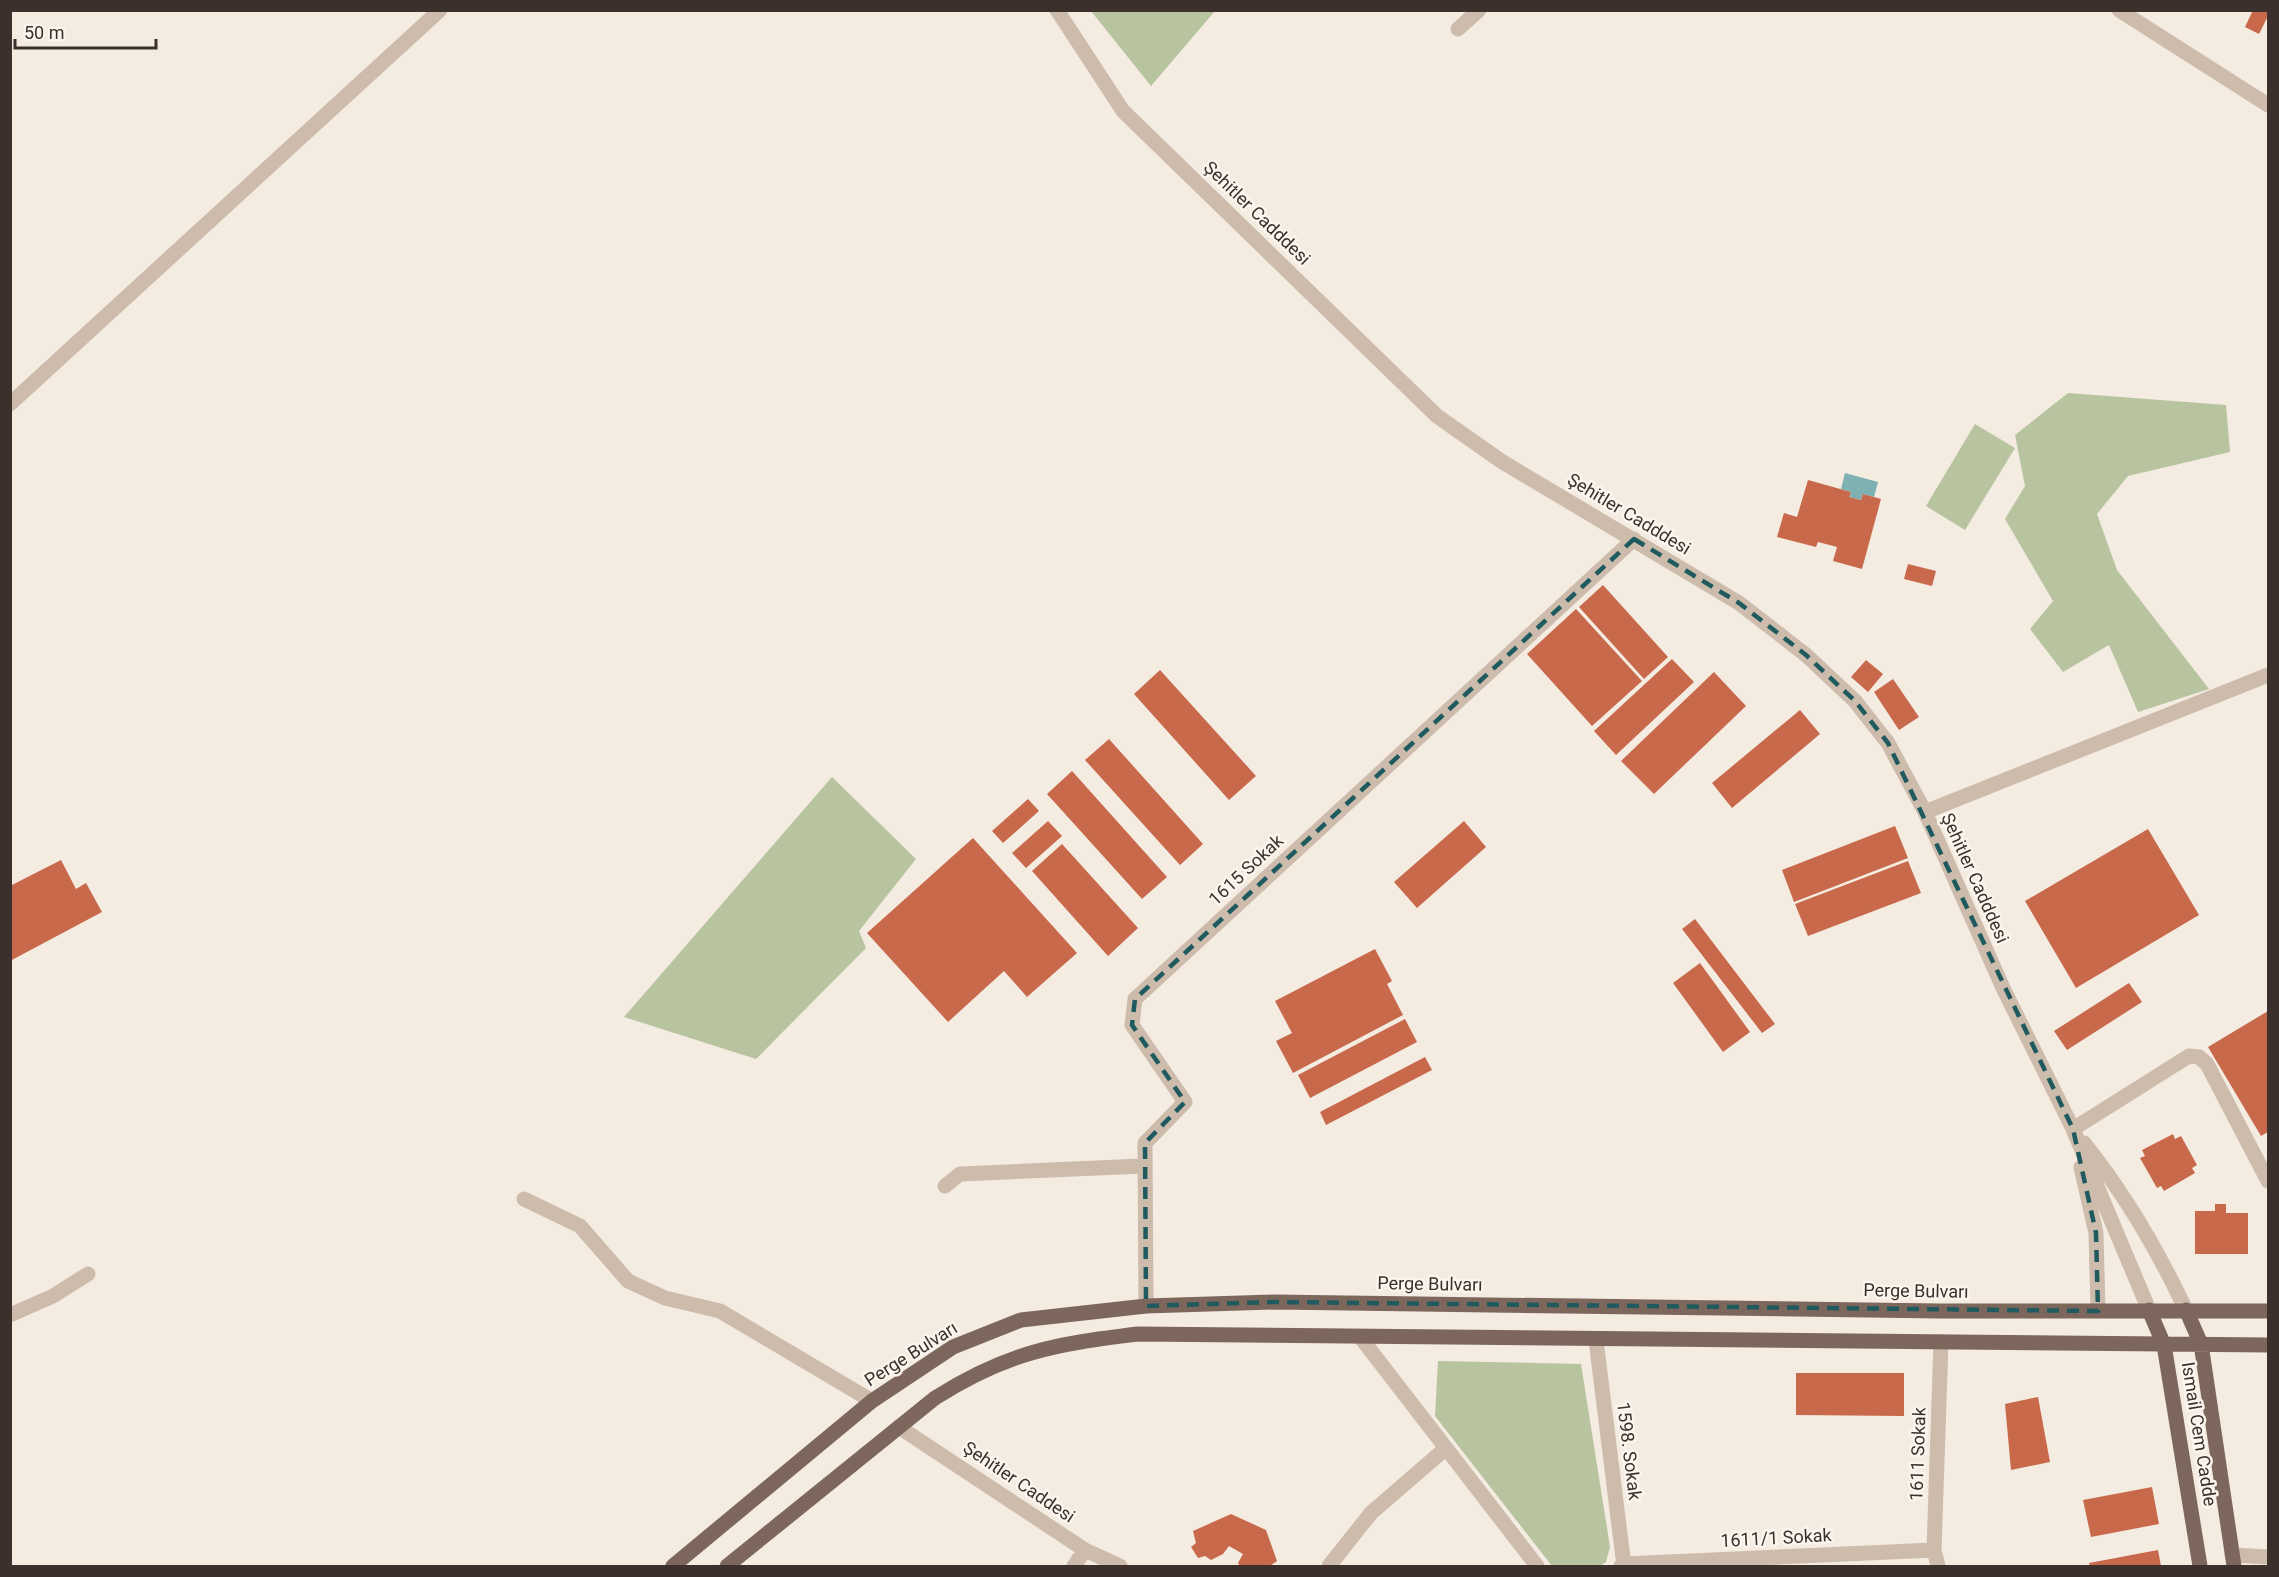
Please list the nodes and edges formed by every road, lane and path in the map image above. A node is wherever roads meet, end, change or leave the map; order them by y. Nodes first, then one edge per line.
1 (440, 10) edge
2 (1057, 10) edge
3 (1479, 10) edge
4 (2119, 10) edge
5 (1458, 29) dead end
6 (2268, 105) edge
7 (10, 404) edge
8 (1634, 539) junction
9 (2268, 675) edge
10 (1925, 812) junction
11 (2073, 1129) junction
12 (1143, 1166) junction
13 (2268, 1181) edge
14 (945, 1186) dead end
15 (524, 1199) dead end
16 (88, 1274) dead end
17 (1146, 1306) junction
18 (2149, 1310) junction
19 (2186, 1310) junction
20 (2098, 1311) junction
21 (2268, 1311) edge
22 (10, 1315) edge
23 (1361, 1338) junction
24 (1596, 1340) junction
25 (1941, 1342) junction
26 (2201, 1344) junction
27 (2164, 1345) junction
28 (2268, 1345) edge
29 (872, 1401) junction
30 (899, 1427) junction
31 (1445, 1449) junction
32 (1085, 1550) junction
33 (1934, 1550) junction
34 (2268, 1557) edge
35 (2233, 1561) edge
36 (673, 1566) edge
37 (727, 1566) edge
38 (1074, 1566) edge
39 (1120, 1566) edge
40 (1329, 1566) edge
41 (1537, 1566) edge
42 (1623, 1566) edge
43 (1938, 1566) edge
44 (2200, 1566) edge

1 - 7 street
2 - 8 street, Şehitler Cadddesi
3 - 5 street
4 - 6 street
8 - 10 street, Şehitler Cadddesi
8 - 12 street, 1615 Sokak
9 - 10 street
10 - 11 street, Şehitler Cadddesi
11 - 13 street
11 - 18 street
11 - 19 street
11 - 20 street
12 - 14 street
12 - 17 street, 1615 Sokak
15 - 29 street
16 - 22 street
17 - 20 main road, Perge Bulvarı
17 - 29 main road, Perge Bulvarı
18 - 19 main road, Perge Bulvarı
18 - 20 main road, Perge Bulvarı
18 - 27 main road, Ismail Cem Cadde
19 - 21 main road, Perge Bulvarı
19 - 26 main road, Ismail Cem Cadde
23 - 24 main road
23 - 30 main road
23 - 31 street
24 - 25 main road
24 - 42 street, 1598. Sokak
25 - 27 main road
25 - 33 street, 1611 Sokak
26 - 27 main road
26 - 28 main road
26 - 35 main road, Ismail Cem Cadde
27 - 44 main road, Ismail Cem Cadde
29 - 36 main road, Perge Bulvarı
30 - 32 street, Şehitler Caddesi
30 - 37 main road
31 - 40 street
31 - 41 street
32 - 38 street
32 - 39 street, Şehitler Caddesi
33 - 42 street, 1611/1 Sokak
33 - 43 street, 1611 Sokak
34 - 35 street

